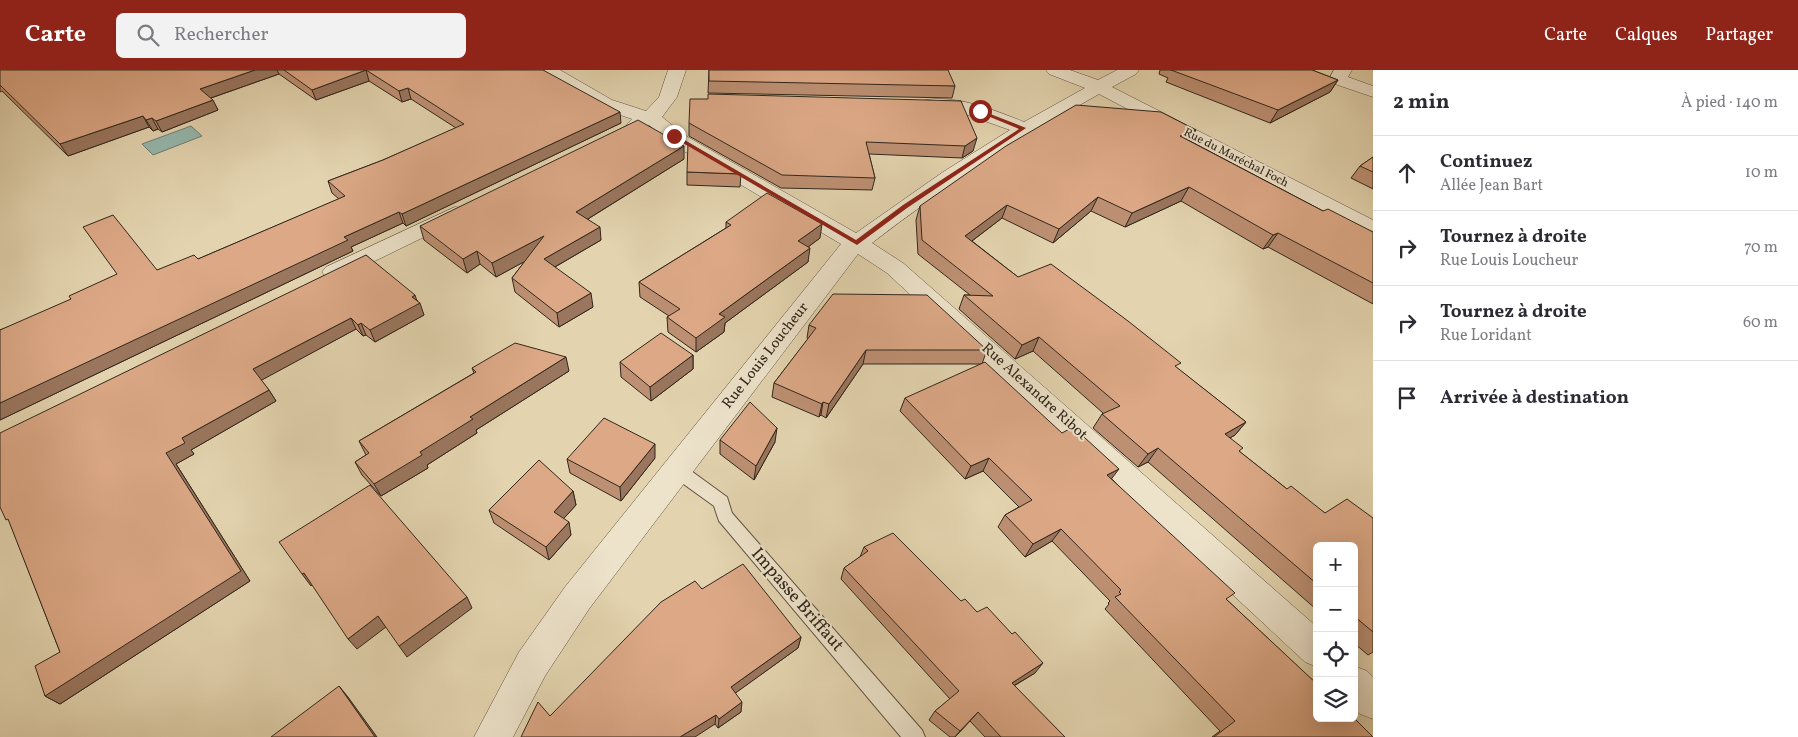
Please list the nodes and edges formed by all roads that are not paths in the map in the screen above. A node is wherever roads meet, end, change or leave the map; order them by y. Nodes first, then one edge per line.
1 (548, 70) edge
2 (677, 70) edge
3 (1055, 70) edge
4 (1130, 70) edge
5 (1343, 70) edge
6 (1099, 86) junction
7 (1373, 92) edge
8 (906, 104) edge
9 (651, 118) junction
10 (1024, 128) junction
11 (613, 136) edge
12 (474, 204) edge
13 (1373, 229) edge
14 (857, 243) junction
15 (316, 280) edge
16 (677, 470) junction
17 (1313, 646) edge
18 (1358, 688) edge
19 (1373, 701) edge
20 (493, 737) edge
21 (915, 737) edge

1 - 9 street
2 - 9 street
3 - 6 street, Rue du Maréchal Foch
4 - 6 street, Rue Louis Loucheur
5 - 7 street
6 - 10 street, Rue Louis Loucheur
6 - 13 street, Rue du Maréchal Foch
8 - 10 street
9 - 11 street
9 - 14 street, Rue Alexandre Ribot
10 - 14 street, Rue Louis Loucheur
12 - 15 street
14 - 16 street, Rue Louis Loucheur
14 - 17 street, Rue Alexandre Ribot
16 - 20 street, Rue Louis Loucheur
16 - 21 lane, Impasse Briffaut
18 - 19 street

